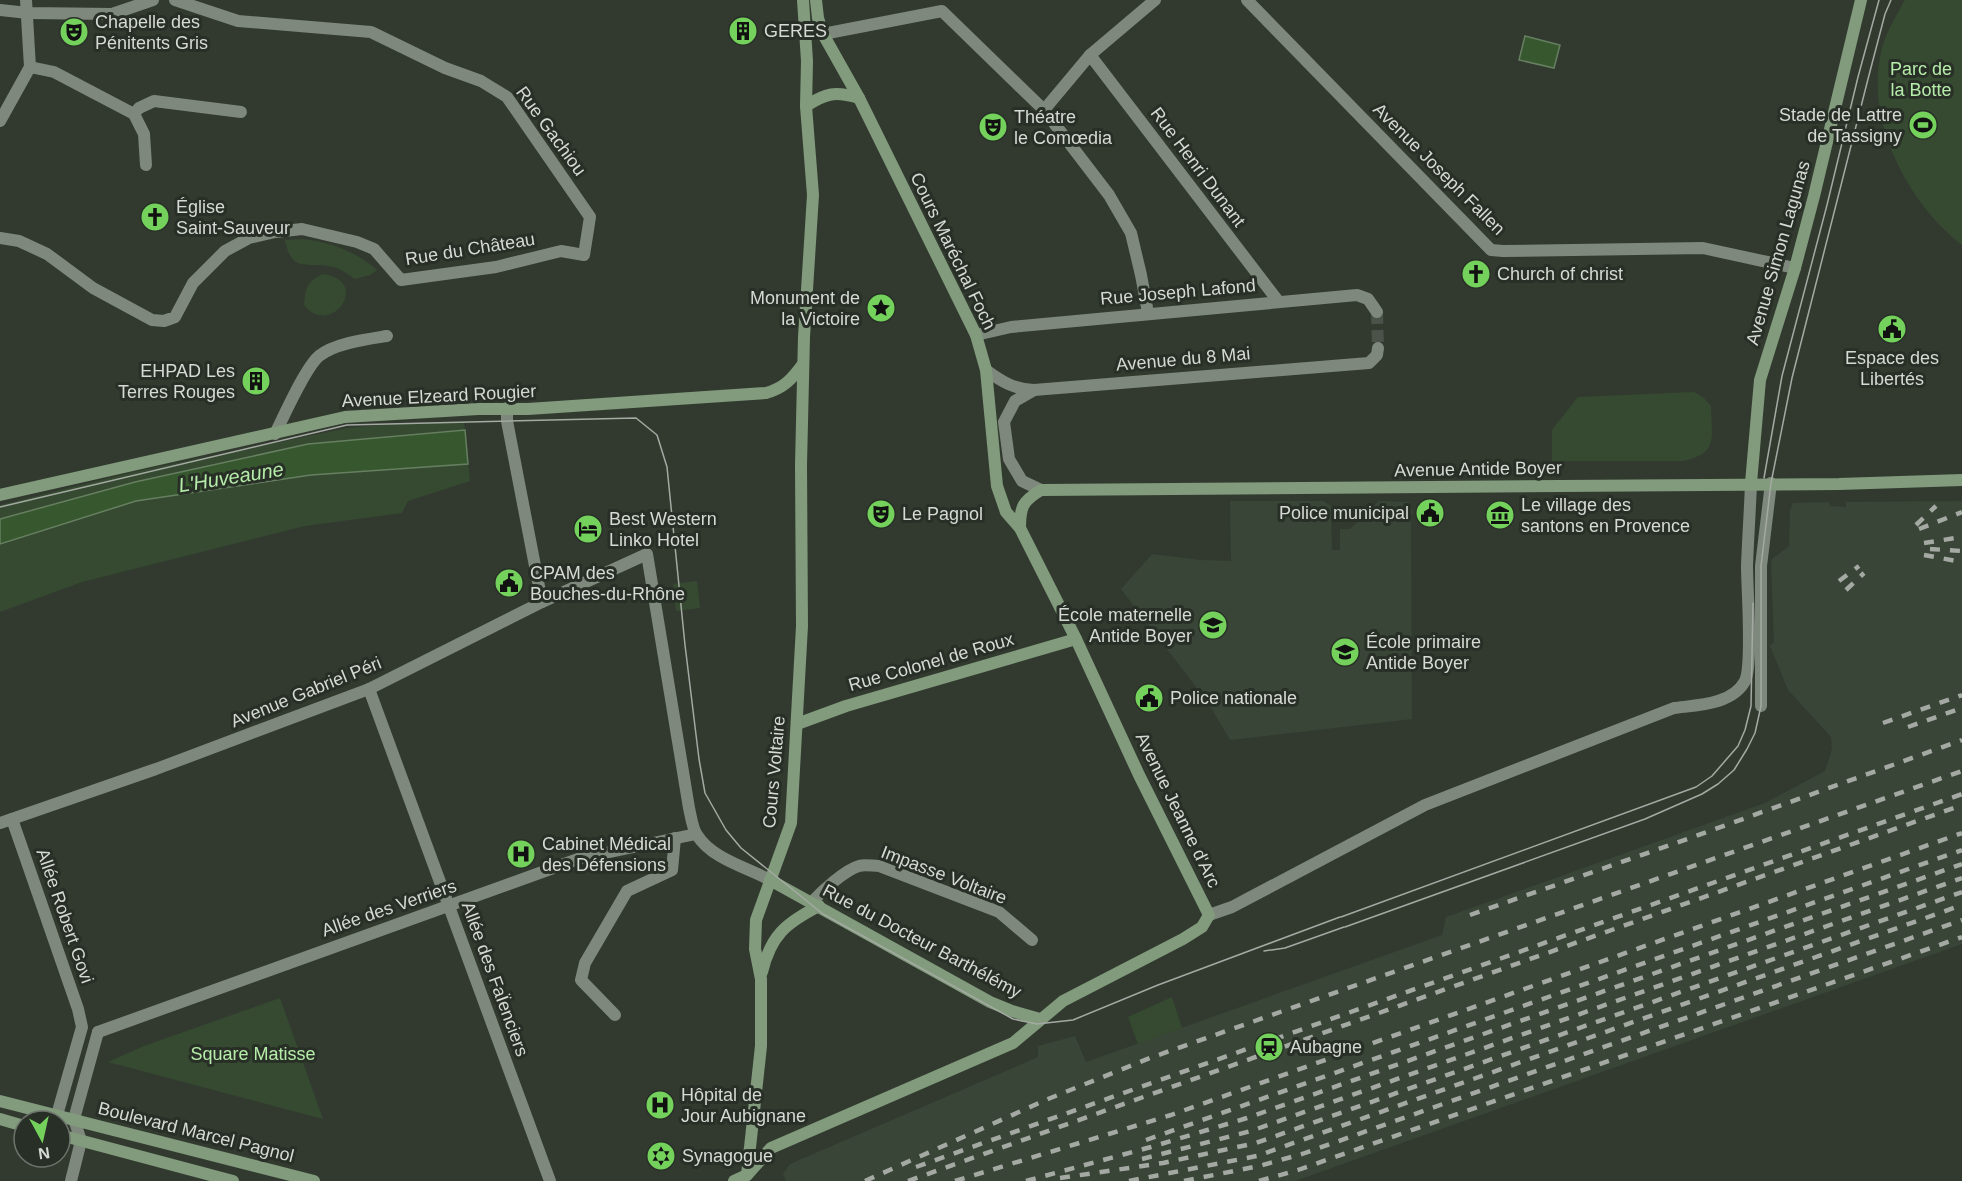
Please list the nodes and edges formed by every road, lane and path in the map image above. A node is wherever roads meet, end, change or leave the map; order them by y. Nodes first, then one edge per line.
1 (153, 0) edge
2 (175, 0) edge
3 (802, 0) edge
4 (816, 0) edge
5 (1155, 0) edge
6 (1247, 0) edge
7 (1861, 0) edge
8 (27, 6) edge
9 (0, 10) edge
10 (823, 34) junction
11 (1090, 55) junction
12 (30, 67) junction
13 (859, 99) junction
14 (806, 106) junction
15 (1044, 110) junction
16 (241, 112) dead end
17 (134, 114) junction
18 (0, 121) edge
19 (146, 165) dead end
20 (0, 238) edge
21 (584, 255) joint
22 (1795, 268) junction
23 (1278, 301) junction
24 (1377, 312) dead end
25 (1148, 313) junction
26 (976, 335) junction
27 (387, 336) dead end
28 (1378, 348) dead end
29 (804, 363) junction
30 (986, 370) junction
31 (1034, 390) junction
32 (507, 408) junction
33 (275, 434) junction
34 (1962, 480) edge
35 (1750, 483) junction
36 (1771, 483) junction
37 (1041, 490) junction
38 (0, 495) edge
39 (1020, 528) junction
40 (542, 602) junction
41 (1076, 639) junction
42 (369, 689) junction
43 (1761, 706) dead end
44 (797, 724) junction
45 (6, 821) edge
46 (696, 834) junction
47 (675, 838) junction
48 (770, 880) junction
49 (815, 904) junction
50 (449, 906) junction
51 (1209, 915) junction
52 (1032, 940) dead end
53 (761, 979) junction
54 (615, 1015) dead end
55 (1040, 1019) junction
56 (82, 1027) junction
57 (98, 1032) junction
58 (0, 1101) edge
59 (26, 1109) edge
60 (62, 1109) edge
61 (74, 1119) junction
62 (72, 1138) edge
63 (81, 1141) junction
64 (280, 1177) edge
65 (747, 1178) edge
66 (71, 1181) edge
67 (233, 1181) edge
68 (314, 1181) edge
69 (550, 1181) edge
70 (721, 1181) edge
71 (734, 1181) edge

1 - 8 street
2 - 21 street, Rue Gachiou
3 - 14 main road
4 - 10 main road, Cours Maréchal Foch
5 - 11 street
6 - 22 street, Avenue Joseph Fallen
7 - 22 main road, Avenue Simon Lagunas
8 - 9 street
8 - 12 street
10 - 13 main road, Cours Maréchal Foch
10 - 15 street
11 - 15 street
11 - 23 street, Rue Henri Dunant
12 - 17 street
12 - 18 street
13 - 14 main road
13 - 26 main road, Cours Maréchal Foch
14 - 29 main road
15 - 25 street
16 - 17 street
17 - 19 street
20 - 21 street, Rue du Château
22 - 35 main road, Avenue Simon Lagunas
23 - 24 street, Rue Joseph Lafond
23 - 25 street, Rue Joseph Lafond
25 - 26 street, Rue Joseph Lafond
26 - 30 main road, Cours Maréchal Foch
27 - 33 street
28 - 31 street, Avenue du 8 Mai
29 - 32 main road, Avenue Elzeard Rougier
29 - 44 main road, Cours Voltaire
30 - 31 street, Avenue du 8 Mai
30 - 39 main road, Cours Maréchal Foch
31 - 37 street
32 - 33 main road, Avenue Elzeard Rougier
32 - 40 street
33 - 38 main road, Avenue Elzeard Rougier
34 - 36 main road, Avenue Antide Boyer
35 - 36 main road, Avenue Antide Boyer
35 - 37 main road, Avenue Antide Boyer
35 - 51 street
36 - 43 street
37 - 39 main road
39 - 41 main road, Avenue Jeanne d'Arc
40 - 42 street, Avenue Gabriel Péri
40 - 46 street, Avenue Gabriel Péri
41 - 44 main road, Rue Colonel de Roux
41 - 51 main road, Avenue Jeanne d'Arc
42 - 45 street, Avenue Gabriel Péri
42 - 50 street, Allée des FaÏenciers
44 - 48 main road, Cours Voltaire
45 - 56 street, Allée Robert Govi
46 - 47 street, Allée des Verriers
46 - 48 street
47 - 50 street, Allée des Verriers
47 - 54 street
48 - 49 main road, Rue du Docteur Barthélémy
48 - 53 main road, Cours Voltaire
49 - 52 street, Impasse Voltaire
49 - 53 main road
49 - 55 main road, Rue du Docteur Barthélémy
50 - 57 street, Allée des Verriers
50 - 69 street, Allée des FaÏenciers
51 - 55 main road
53 - 65 main road
55 - 65 main road
56 - 57 street
56 - 60 street
57 - 61 street
58 - 59 main road, Boulevard Marcel Pagnol
61 - 63 street
61 - 64 main road, Boulevard Marcel Pagnol
62 - 63 main road, Boulevard Marcel Pagnol
63 - 66 street
63 - 67 main road, Boulevard Marcel Pagnol
64 - 68 main road, Boulevard Marcel Pagnol
65 - 70 main road
65 - 71 main road

